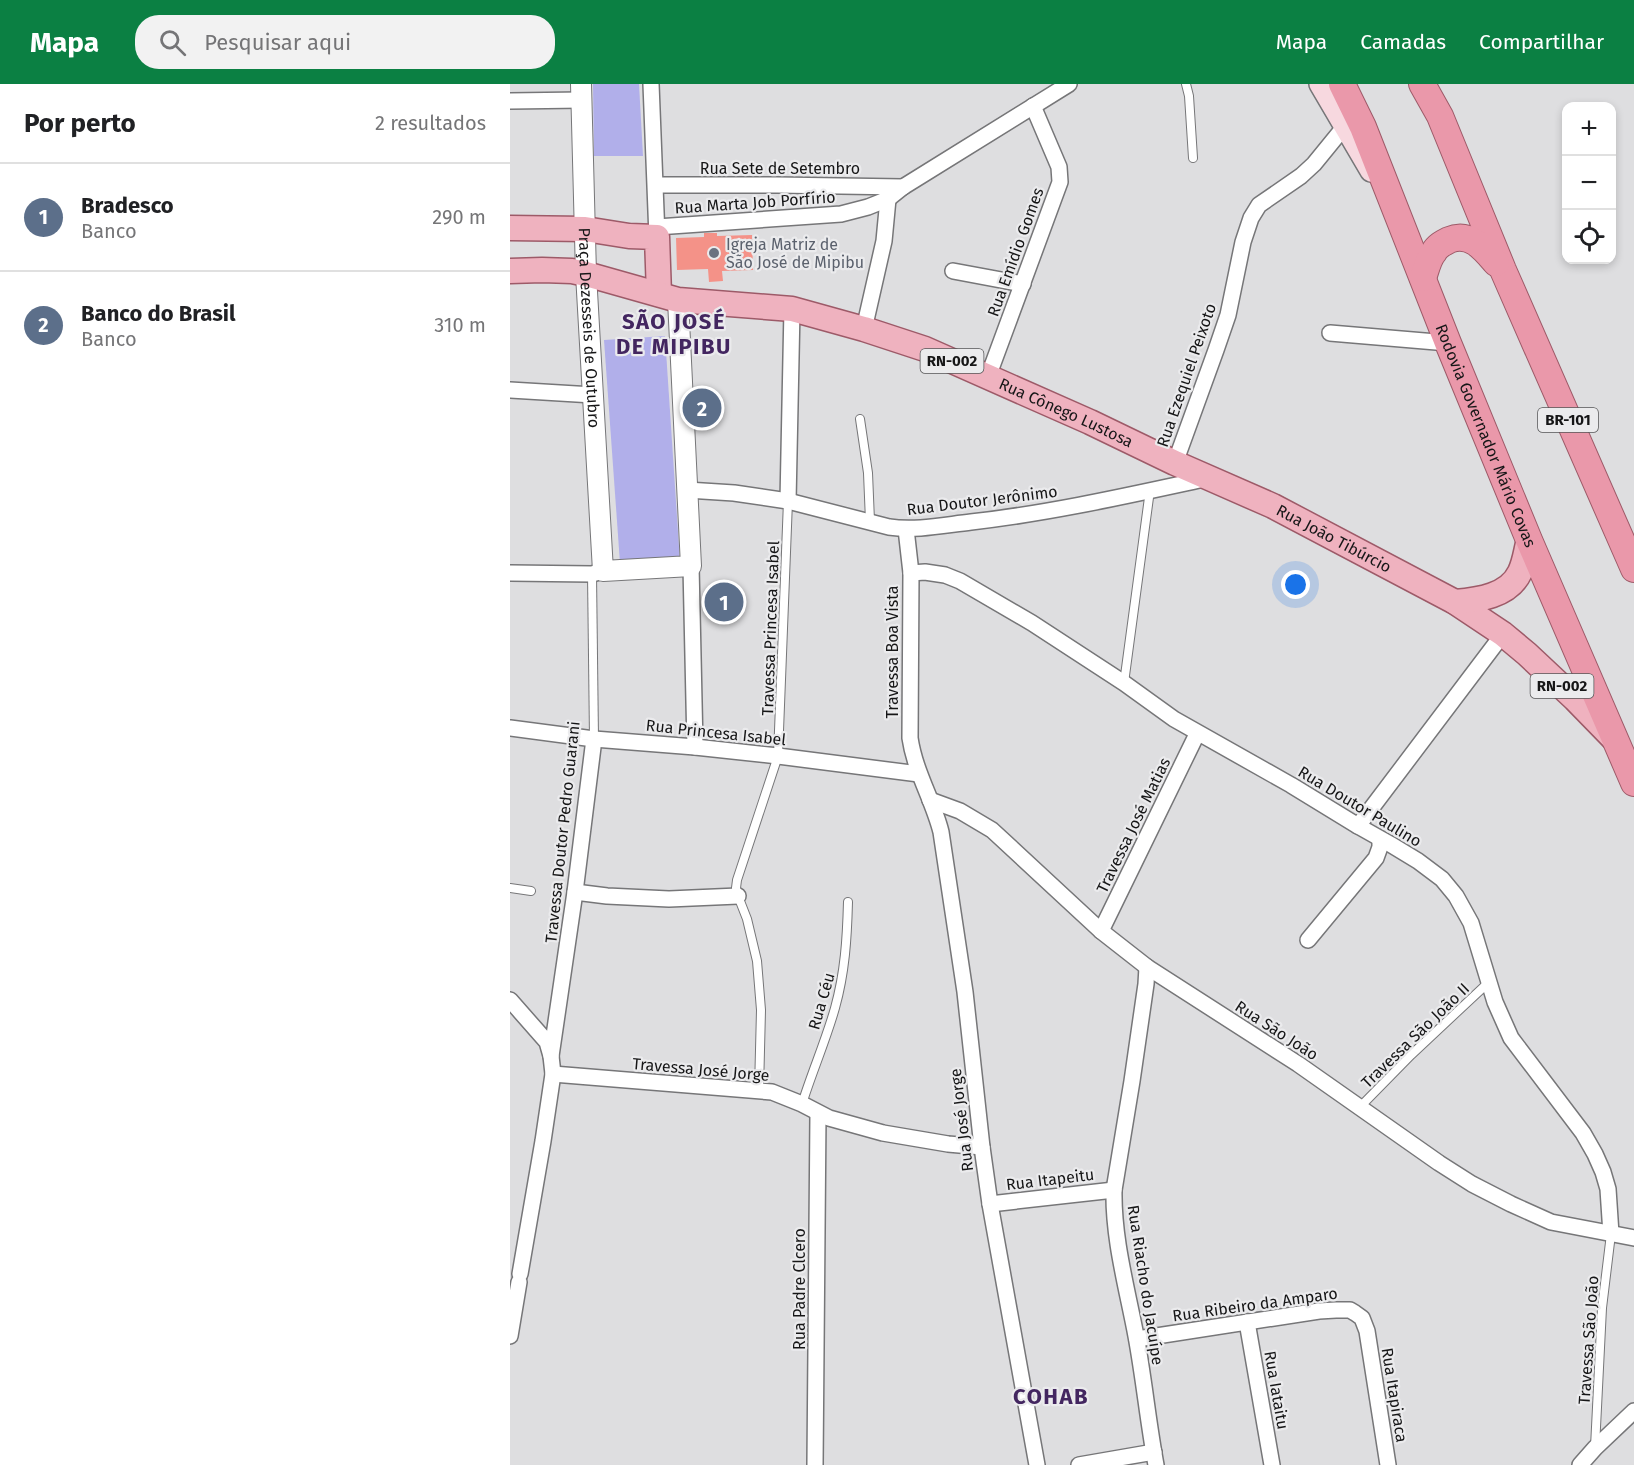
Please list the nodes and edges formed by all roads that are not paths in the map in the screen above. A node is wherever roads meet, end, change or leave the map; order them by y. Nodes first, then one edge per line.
1 (651, 84) edge
2 (1069, 84) edge
3 (1186, 84) edge
4 (1320, 84) edge
5 (1342, 84) edge
6 (1422, 84) edge
7 (582, 92) edge
8 (510, 101) edge
9 (1033, 106) junction
10 (1345, 126) junction
11 (1193, 158) dead end
12 (656, 185) junction
13 (887, 192) junction
14 (1400, 220) junction
15 (510, 228) edge
16 (585, 229) junction
17 (657, 232) junction
18 (1503, 270) junction
19 (510, 271) edge
20 (953, 271) dead end
21 (586, 274) junction
22 (1423, 279) junction
23 (1023, 284) junction
24 (668, 297) junction
25 (792, 309) junction
26 (864, 329) junction
27 (1330, 333) dead end
28 (1448, 344) junction
29 (988, 377) junction
30 (510, 390) edge
31 (593, 395) junction
32 (860, 419) dead end
33 (1175, 463) junction
34 (1210, 478) junction
35 (687, 490) junction
36 (1150, 490) junction
37 (788, 501) junction
38 (870, 521) junction
39 (906, 529) junction
40 (1529, 540) junction
41 (691, 566) junction
42 (1634, 569) edge
43 (510, 573) edge
44 (598, 573) junction
45 (911, 573) junction
46 (1455, 602) junction
47 (1503, 634) junction
48 (1124, 683) junction
49 (510, 728) edge
50 (1197, 734) junction
51 (594, 739) junction
52 (1617, 742) junction
53 (695, 747) junction
54 (778, 756) junction
55 (919, 774) junction
56 (1634, 783) edge
57 (930, 800) junction
58 (1358, 826) junction
59 (1380, 839) junction
60 (510, 888) edge
61 (531, 891) dead end
62 (575, 892) junction
63 (738, 896) junction
64 (848, 902) dead end
65 (1101, 931) junction
66 (1308, 940) dead end
67 (1147, 968) junction
68 (1489, 982) junction
69 (510, 999) edge
70 (551, 1056) junction
71 (553, 1074) junction
72 (759, 1090) junction
73 (802, 1104) junction
74 (1359, 1107) junction
75 (818, 1114) junction
76 (982, 1147) junction
77 (1114, 1190) junction
78 (990, 1204) junction
79 (1611, 1234) junction
80 (1634, 1238) edge
81 (510, 1258) edge
82 (517, 1284) edge
83 (1247, 1322) junction
84 (1367, 1332) joint
85 (510, 1336) edge
86 (1137, 1339) junction
87 (1634, 1412) edge
88 (1594, 1448) junction
89 (1155, 1459) edge
90 (815, 1465) edge
91 (1037, 1465) edge
92 (1080, 1465) edge
93 (1272, 1465) edge
94 (1388, 1465) edge
95 (1580, 1465) edge

1 - 12 street
2 - 9 street, Rua Sete de Setembro
3 - 11 lane
4 - 10 main road
5 - 14 highway, Rodovia Governador Mário Covas
6 - 18 highway, BR-101
7 - 8 street
7 - 16 street, Praça Dezesseis de Outubro
9 - 13 street, Rua Sete de Setembro
9 - 23 street, Rua Emídio Gomes
10 - 14 main road
10 - 33 street, Rua Ezequiel Peixoto
12 - 13 street, Rua Sete de Setembro
12 - 17 street
13 - 17 street, Rua Marta Job Porfírio
13 - 26 street
14 - 22 highway, Rodovia Governador Mário Covas
15 - 16 main road
16 - 17 main road
16 - 21 street, Praça Dezesseis de Outubro
17 - 24 main road
18 - 22 highway
18 - 42 highway, BR-101
19 - 21 main road, RN-002
20 - 23 street
21 - 24 main road, RN-002
21 - 31 street, Praça Dezesseis de Outubro
22 - 28 highway, Rodovia Governador Mário Covas
23 - 29 street, Rua Emídio Gomes
24 - 25 main road, Rua Cônego Lustosa / RN-002
24 - 35 street
25 - 26 main road, Rua Cônego Lustosa / RN-002
25 - 37 street
26 - 29 main road, Rua Cônego Lustosa / RN-002
27 - 28 street
28 - 40 highway, Rodovia Governador Mário Covas
29 - 33 main road, Rua Cônego Lustosa / RN-002
30 - 31 street
31 - 44 street, Praça Dezesseis de Outubro
32 - 38 lane
33 - 34 main road, Rua Cônego Lustosa / RN-002
34 - 36 street, Rua Doutor Jerônimo
34 - 46 main road, Rua João Tibúrcio / RN-002
35 - 37 street, Rua Doutor Jerônimo
35 - 41 street
36 - 39 street, Rua Doutor Jerônimo
36 - 48 lane
37 - 38 street, Rua Doutor Jerônimo
37 - 54 lane, Travessa Princesa Isabel
38 - 39 street, Rua Doutor Jerônimo
39 - 45 street, Travessa Boa Vista
40 - 46 main road
40 - 52 highway, Rodovia Governador Mário Covas
41 - 44 street
41 - 53 street
43 - 44 street
44 - 51 lane, Travessa Doutor Pedro Guarani
45 - 48 street, Rua Doutor Paulino
45 - 55 street, Travessa Boa Vista
46 - 47 main road, Rua João Tibúrcio / RN-002
47 - 52 main road, Rua João Tibúrcio / RN-002
47 - 58 street
48 - 50 street, Rua Doutor Paulino
49 - 51 street, Rua Princesa Isabel
50 - 58 street, Rua Doutor Paulino
50 - 65 street, Travessa José Matias
51 - 53 street, Rua Princesa Isabel
51 - 62 street, Travessa Doutor Pedro Guarani
52 - 56 highway, Rodovia Governador Mário Covas
53 - 54 street, Rua Princesa Isabel
54 - 55 street, Rua Princesa Isabel
54 - 63 lane, Travessa Princesa Isabel
55 - 57 street, Rua José Jorge
57 - 65 street, Rua São João
57 - 76 street, Rua José Jorge
58 - 59 street, Rua Doutor Paulino
59 - 66 street
59 - 68 street, Rua Doutor Paulino
60 - 61 lane
62 - 63 street
62 - 70 street, Travessa Doutor Pedro Guarani
63 - 72 lane
64 - 73 lane, Rua Céu
65 - 67 street, Rua São João
67 - 74 street, Rua São João
67 - 77 street, Rua Riacho do Jacuípe
68 - 74 lane, Travessa São João II
68 - 79 street, Rua Doutor Paulino
69 - 70 street
70 - 71 street
71 - 72 street, Travessa José Jorge
71 - 82 street
72 - 73 street, Travessa José Jorge
73 - 75 street, Travessa José Jorge
74 - 79 street, Rua São João
75 - 76 street, Travessa José Jorge
75 - 90 street, Rua Padre Clcero
76 - 78 street, Rua José Jorge
77 - 78 street, Rua Itapeitu
77 - 86 street, Rua Riacho do Jacuípe
78 - 91 street, Rua José Jorge
79 - 80 street, Rua São João
79 - 88 lane, Travessa São João
81 - 82 street
82 - 85 street
83 - 84 street, Rua Ribeiro da Amparo
83 - 86 street, Rua Ribeiro da Amparo
83 - 93 street, Rua Iataitu
84 - 94 street, Rua Itapiraca
86 - 89 street, Rua Riacho do Jacuípe
87 - 88 street
88 - 95 street
89 - 92 street

